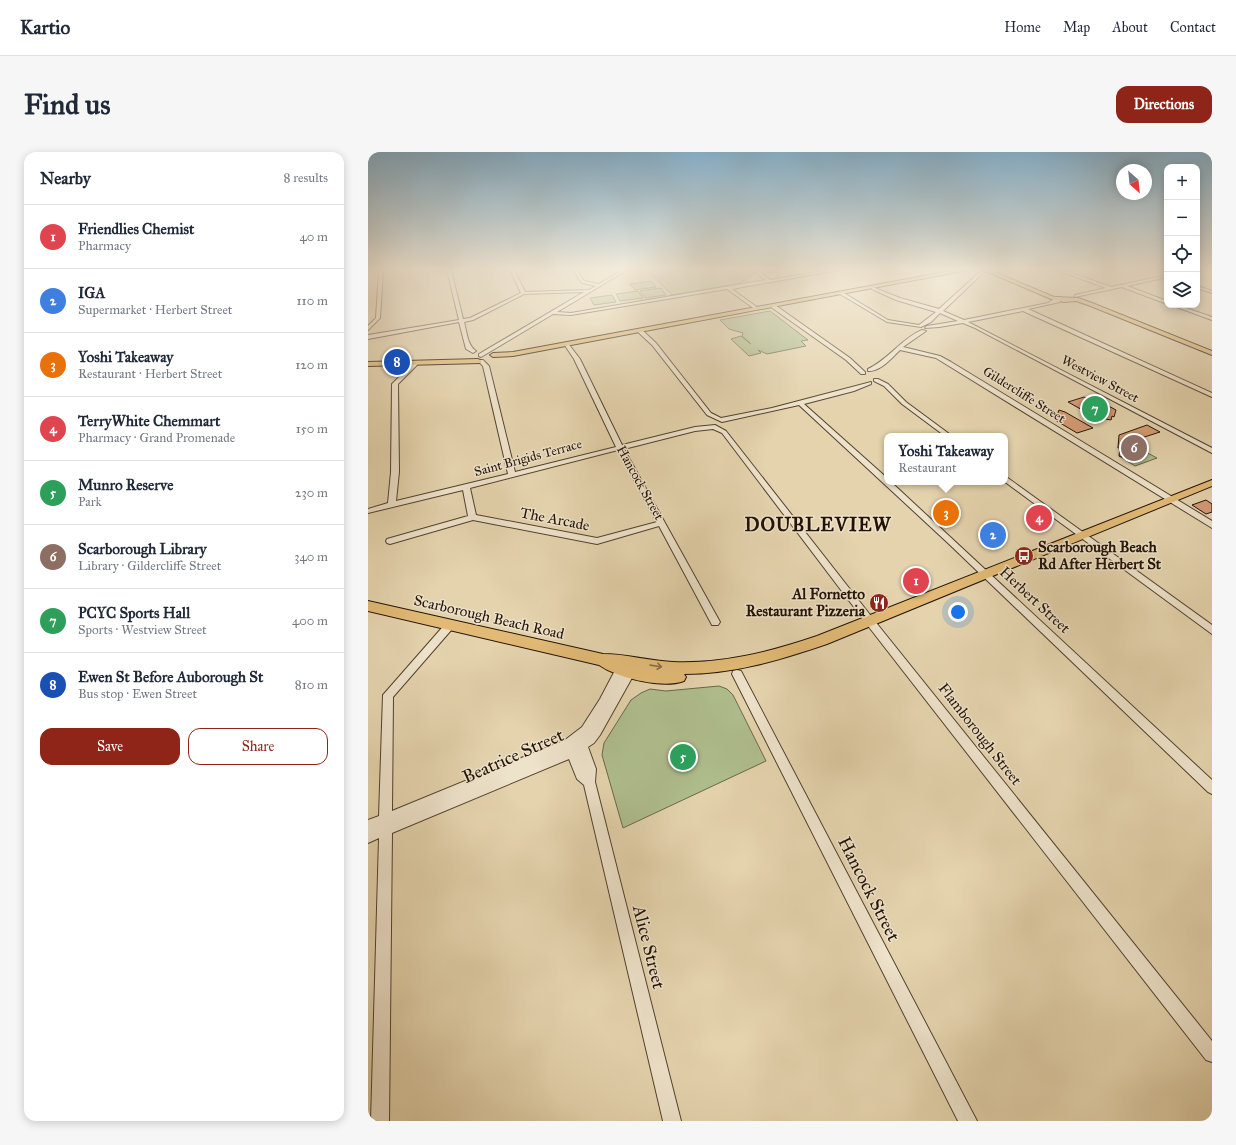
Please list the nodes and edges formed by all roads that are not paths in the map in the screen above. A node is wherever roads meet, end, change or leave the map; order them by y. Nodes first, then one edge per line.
1 (378, 315) edge
2 (459, 315) edge
3 (480, 315) edge
4 (551, 315) joint
5 (726, 315) edge
6 (788, 315) edge
7 (877, 315) edge
8 (935, 315) edge
9 (948, 315) edge
10 (992, 315) edge
11 (1036, 315) edge
12 (1118, 315) edge
13 (1201, 315) edge
14 (1212, 319) edge
15 (966, 321) junction
16 (461, 322) junction
17 (922, 328) junction
18 (368, 329) edge
19 (644, 332) junction
20 (368, 337) edge
21 (567, 344) junction
22 (899, 348) junction
23 (1212, 353) edge
24 (484, 358) junction
25 (416, 363) junction
26 (368, 364) edge
27 (870, 376) junction
28 (1212, 395) edge
29 (800, 403) junction
30 (717, 423) junction
31 (945, 433) edge
32 (620, 447) junction
33 (1212, 451) edge
34 (512, 475) junction
35 (884, 480) edge
36 (1008, 480) edge
37 (1212, 483) edge
38 (889, 485) edge
39 (466, 487) junction
40 (1212, 490) edge
41 (1175, 502) junction
42 (392, 505) junction
43 (368, 511) edge
44 (472, 517) junction
45 (662, 523) junction
46 (1212, 525) edge
47 (1087, 538) junction
48 (390, 541) dead end
49 (990, 578) junction
50 (368, 606) edge
51 (715, 622) dead end
52 (872, 624) junction
53 (450, 625) junction
54 (1212, 630) edge
55 (628, 667) junction
56 (737, 674) junction
57 (575, 744) junction
58 (1212, 788) edge
59 (386, 824) junction
60 (368, 827) edge
61 (368, 836) edge
62 (1212, 1054) edge
63 (380, 1121) edge
64 (672, 1121) edge
65 (968, 1121) edge

1 - 18 street
2 - 16 street
3 - 16 street
4 - 24 street
4 - 24 street
5 - 19 main road
6 - 27 street
7 - 17 street
8 - 17 street, Saint Brigids Terrace
9 - 15 street, Westview Street
10 - 15 street
11 - 28 street
12 - 23 main road
13 - 14 street
15 - 17 street
15 - 33 street, Westview Street
16 - 20 street
16 - 24 street
17 - 22 street, Saint Brigids Terrace
19 - 21 main road
19 - 30 street, Flamborough Street
21 - 24 main road
21 - 32 street, Hancock Street
22 - 27 street, Saint Brigids Terrace
22 - 41 street, Gildercliffe Street
24 - 25 main road
24 - 34 street
25 - 26 main road
25 - 42 street
27 - 29 street, Saint Brigids Terrace
27 - 31 street
29 - 30 street, Saint Brigids Terrace
29 - 35 street, Herbert Street
30 - 32 street, Saint Brigids Terrace
30 - 52 street, Flamborough Street
32 - 34 street, Saint Brigids Terrace
32 - 45 street, Hancock Street
34 - 39 street, Saint Brigids Terrace
36 - 47 street
37 - 41 main road, Scarborough Beach Road
38 - 49 street, Herbert Street
39 - 42 street, Saint Brigids Terrace
39 - 44 street
40 - 41 main road, Scarborough Beach Road
41 - 46 street, Gildercliffe Street
41 - 47 main road, Scarborough Beach Road
42 - 43 street, Saint Brigids Terrace
44 - 45 street, The Arcade
44 - 48 street
45 - 51 street, Hancock Street
47 - 49 main road, Scarborough Beach Road
47 - 54 street
49 - 52 main road, Scarborough Beach Road
49 - 58 street, Herbert Street
50 - 53 main road, Scarborough Beach Road
55 -> 52 main road, Scarborough Beach Road
52 - 56 main road, Scarborough Beach Road
52 - 62 street, Flamborough Street
53 - 55 main road, Scarborough Beach Road
53 - 59 street
55 - 56 main road, Scarborough Beach Road
55 - 57 street, Beatrice Street
56 - 65 street, Hancock Street
57 - 59 street, Beatrice Street
57 - 64 street, Alice Street
59 - 60 street, Beatrice Street
59 - 61 street, Beatrice Street
59 - 63 street

